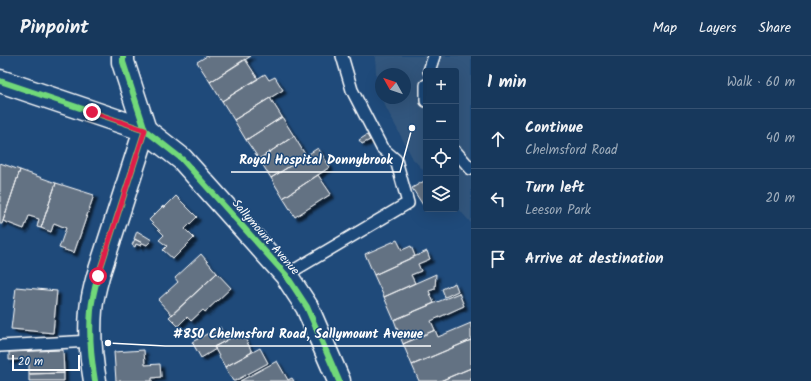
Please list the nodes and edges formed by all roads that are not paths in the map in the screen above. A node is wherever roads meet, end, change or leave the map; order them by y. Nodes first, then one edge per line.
1 (123, 56) edge
2 (342, 56) edge
3 (434, 56) edge
4 (430, 68) edge
5 (0, 81) edge
6 (145, 130) junction
7 (459, 155) edge
8 (471, 169) edge
9 (286, 275) junction
10 (91, 341) junction
11 (0, 346) edge
12 (95, 381) edge
13 (339, 381) edge

1 - 6 street
2 - 9 lane
3 - 4 lane
5 - 6 street
6 - 9 street, Sallymount Avenue
6 - 10 street
7 - 8 lane
9 - 13 street, Sallymount Avenue
10 - 11 lane
10 - 12 street

